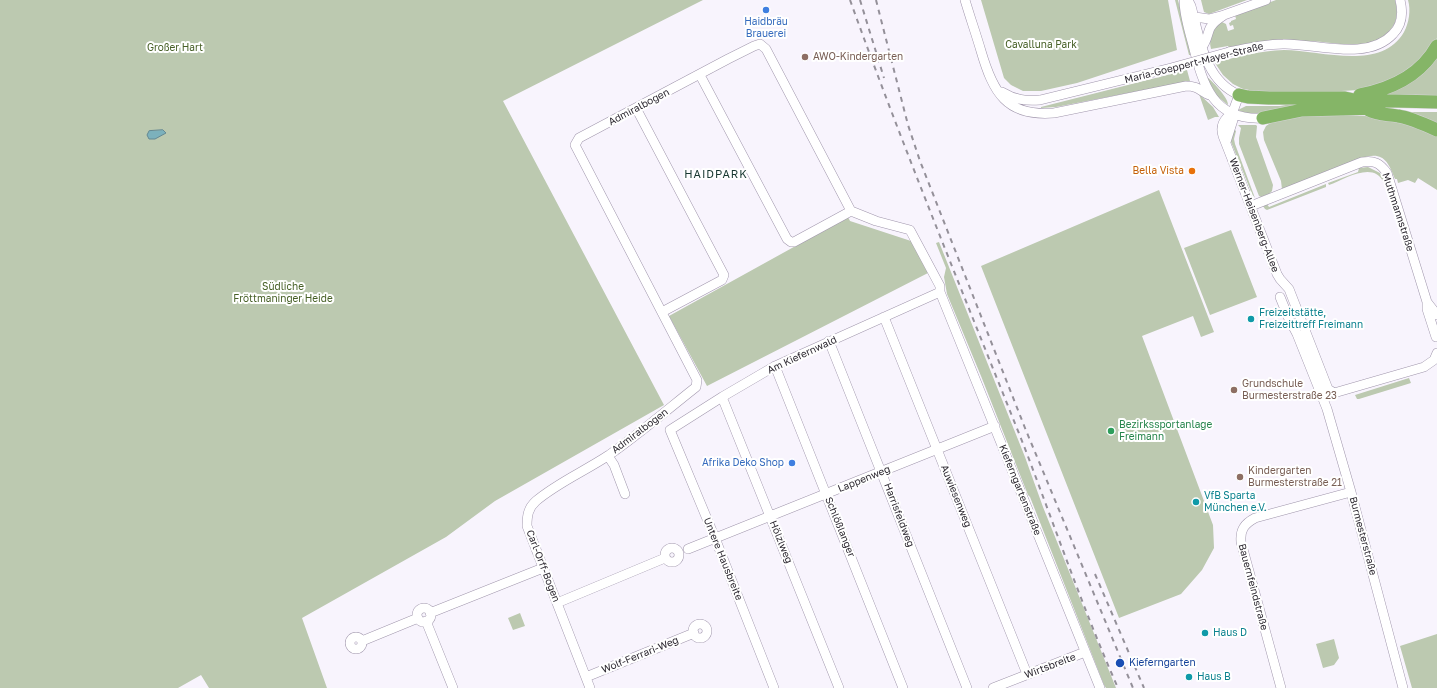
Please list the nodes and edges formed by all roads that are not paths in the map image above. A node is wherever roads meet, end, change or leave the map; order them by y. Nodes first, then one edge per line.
1 (965, 0) edge
2 (1184, 0) edge
3 (1188, 0) edge
4 (1266, 0) edge
5 (1400, 0) edge
6 (1224, 15) junction
7 (1194, 17) junction
8 (1437, 46) edge
9 (1202, 47) junction
10 (700, 75) junction
11 (990, 77) junction
12 (1239, 95) junction
13 (1212, 96) junction
14 (1344, 98) junction
15 (1437, 102) edge
16 (1437, 107) edge
17 (636, 108) junction
18 (1368, 109) junction
19 (1232, 114) junction
20 (1262, 118) joint
21 (1437, 130) edge
22 (1251, 206) junction
23 (851, 211) junction
24 (940, 292) junction
25 (1280, 297) dead end
26 (1427, 302) junction
27 (662, 312) junction
28 (1437, 315) edge
29 (884, 317) junction
30 (1437, 335) edge
31 (829, 342) junction
32 (1437, 353) edge
33 (775, 366) junction
34 (722, 397) junction
35 (995, 426) junction
36 (670, 430) joint
37 (938, 450) junction
38 (608, 456) junction
39 (882, 472) junction
40 (1351, 492) junction
41 (625, 494) dead end
42 (826, 494) junction
43 (770, 515) junction
44 (715, 538) junction
45 (688, 549) dead end
46 (665, 558) dead end
47 (543, 568) junction
48 (557, 603) junction
49 (425, 617) junction
50 (694, 633) dead end
51 (362, 641) dead end
52 (1085, 652) junction
53 (1027, 674) junction
54 (586, 677) junction
55 (452, 688) edge
56 (590, 688) edge
57 (774, 688) edge
58 (839, 688) edge
59 (903, 688) edge
60 (967, 688) edge
61 (992, 688) edge
62 (1100, 688) edge
63 (1281, 688) edge
64 (1403, 688) edge

1 - 11 street, Maria-Goeppert-Mayer-Straße
2 - 13 street
3 - 7 street
4 - 6 street, Maria-Goeppert-Mayer-Straße
5 - 11 street, Maria-Goeppert-Mayer-Straße, bridge
6 - 7 street, Maria-Goeppert-Mayer-Straße
6 - 9 street, Maria-Goeppert-Mayer-Straße
7 - 9 street
8 - 14 highway
9 - 12 street
10 - 17 street, Admiralbogen
10 - 23 street
10 - 23 street, Admiralbogen
11 - 13 street, Maria-Goeppert-Mayer-Straße
12 - 14 highway
12 - 19 street, Werner-Heisenberg-Allee
13 - 19 street
14 - 15 highway
16 - 18 highway
17 - 27 street, Admiralbogen
17 - 27 street
18 - 20 highway
18 - 21 highway
19 - 20 street
19 - 22 street, Werner-Heisenberg-Allee
22 - 26 street, Muthmannstraße
22 - 32 street, Werner-Heisenberg-Allee
23 - 24 street
24 - 29 street, Am Kiefernwald
24 - 35 street, Kieferngartenstraße
25 - 40 street, Burmesterstraße
26 - 28 street, Muthmannstraße
26 - 30 street, Muthmannstraße
27 - 38 street, Admiralbogen
29 - 31 street, Am Kiefernwald
29 - 37 street, Auwiesenweg
31 - 33 street, Am Kiefernwald
31 - 39 street, Harrisfeldweg
33 - 34 street, Am Kiefernwald
33 - 42 street, Schlößlanger
34 - 36 street, Am Kiefernwald
34 - 43 street, Hölzlweg
35 - 37 street, Lappenweg
35 - 52 street, Kieferngartenstraße
36 - 44 street, Untere Hausbreite
37 - 39 street, Lappenweg
37 - 53 street, Auwiesenweg
38 - 41 street
38 - 47 street, Carl-Orff-Bogen
39 - 42 street, Lappenweg
39 - 60 street, Harrisfeldweg
40 - 63 street, Bauernfeindstraße
40 - 64 street, Burmesterstraße
42 - 43 street, Lappenweg
42 - 59 street, Schlößlanger
43 - 44 street, Lappenweg
43 - 58 street, Hölzlweg
44 - 45 street, Lappenweg
44 - 57 street, Untere Hausbreite
46 - 48 street
47 - 48 street, Carl-Orff-Bogen
47 - 49 street
48 - 54 street, Carl-Orff-Bogen
49 - 51 street
49 - 55 street
50 - 54 street, Wolf-Ferrari-Weg
52 - 53 street, Wirtsbreite
52 - 62 street, Kieferngartenstraße
53 - 61 street, Wirtsbreite
54 - 56 street, Carl-Orff-Bogen

